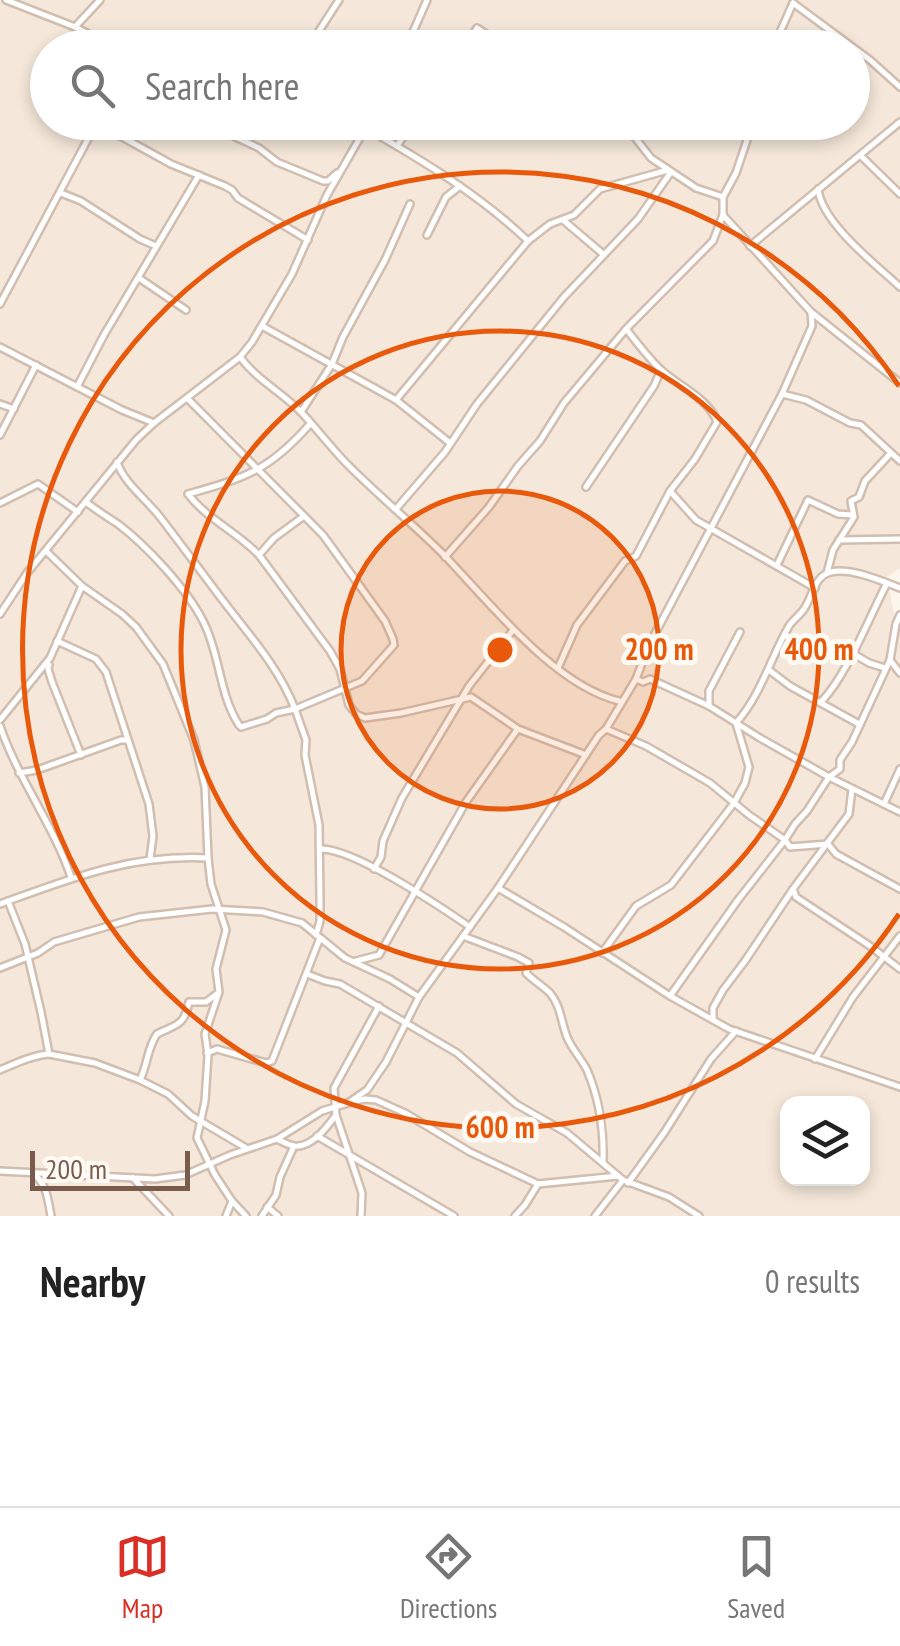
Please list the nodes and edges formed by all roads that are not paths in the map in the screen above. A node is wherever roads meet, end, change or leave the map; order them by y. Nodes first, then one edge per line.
1 (6, 0) edge
2 (100, 0) edge
3 (339, 0) edge
4 (427, 0) edge
5 (794, 1) edge
6 (23, 3) edge
7 (75, 26) junction
8 (82, 30) edge
9 (320, 30) edge
10 (414, 30) edge
11 (781, 30) edge
12 (831, 30) edge
13 (870, 60) edge
14 (900, 86) edge
15 (900, 123) edge
16 (88, 140) edge
17 (127, 140) edge
18 (242, 140) edge
19 (359, 140) edge
20 (389, 140) edge
21 (401, 140) edge
22 (637, 140) edge
23 (747, 140) edge
24 (397, 146) junction
25 (861, 156) junction
26 (670, 171) junction
27 (340, 172) junction
28 (199, 175) junction
29 (460, 186) junction
30 (818, 188) junction
31 (61, 193) junction
32 (900, 194) edge
33 (724, 197) junction
34 (410, 204) dead end
35 (723, 215) junction
36 (562, 220) junction
37 (427, 235) dead end
38 (308, 240) junction
39 (528, 242) junction
40 (156, 246) junction
41 (750, 246) junction
42 (603, 254) junction
43 (138, 278) junction
44 (900, 287) edge
45 (0, 304) edge
46 (186, 310) dead end
47 (811, 312) junction
48 (262, 326) junction
49 (626, 329) junction
50 (0, 347) edge
51 (240, 357) junction
52 (332, 364) junction
53 (36, 365) junction
54 (660, 370) junction
55 (900, 383) edge
56 (77, 386) junction
57 (782, 394) junction
58 (188, 399) junction
59 (396, 400) junction
60 (0, 404) edge
61 (14, 409) junction
62 (301, 412) junction
63 (154, 423) junction
64 (310, 424) junction
65 (0, 436) edge
66 (450, 443) junction
67 (891, 453) junction
68 (900, 461) edge
69 (116, 462) junction
70 (258, 471) junction
71 (586, 487) dead end
72 (670, 491) junction
73 (86, 502) junction
74 (0, 503) edge
75 (396, 509) junction
76 (78, 512) junction
77 (853, 515) junction
78 (304, 516) junction
79 (711, 530) junction
80 (900, 539) edge
81 (839, 540) junction
82 (46, 550) junction
83 (259, 555) junction
84 (445, 557) junction
85 (776, 565) junction
86 (827, 573) junction
87 (887, 583) junction
88 (82, 586) junction
89 (814, 588) junction
90 (900, 588) edge
91 (0, 614) edge
92 (900, 615) edge
93 (513, 630) junction
94 (740, 632) dead end
95 (786, 634) junction
96 (58, 641) junction
97 (852, 654) junction
98 (50, 658) junction
99 (890, 660) junction
100 (640, 667) junction
101 (558, 668) junction
102 (885, 668) junction
103 (769, 670) junction
104 (900, 673) edge
105 (636, 679) junction
106 (650, 679) junction
107 (345, 688) junction
108 (463, 698) junction
109 (620, 702) junction
110 (821, 702) junction
111 (709, 706) junction
112 (295, 709) junction
113 (0, 723) edge
114 (736, 723) junction
115 (859, 724) junction
116 (518, 728) junction
117 (606, 729) junction
118 (127, 740) junction
119 (81, 755) junction
120 (586, 755) junction
121 (900, 769) edge
122 (19, 772) junction
123 (830, 778) junction
124 (852, 789) junction
125 (734, 803) junction
126 (884, 804) junction
127 (900, 812) edge
128 (785, 840) junction
129 (828, 844) junction
130 (320, 849) junction
131 (208, 858) junction
132 (150, 859) junction
133 (374, 869) junction
134 (71, 877) junction
135 (498, 888) junction
136 (794, 889) junction
137 (900, 889) edge
138 (415, 890) junction
139 (8, 901) junction
140 (0, 904) edge
141 (220, 910) junction
142 (470, 927) junction
143 (318, 936) junction
144 (463, 936) junction
145 (900, 936) edge
146 (602, 952) junction
147 (885, 957) junction
148 (27, 958) junction
149 (353, 962) junction
150 (0, 968) edge
151 (900, 970) edge
152 (307, 974) junction
153 (218, 993) junction
154 (419, 996) junction
155 (670, 996) junction
156 (379, 1006) junction
157 (713, 1019) junction
158 (406, 1021) junction
159 (736, 1032) junction
160 (208, 1052) junction
161 (48, 1054) junction
162 (815, 1059) junction
163 (0, 1070) edge
164 (140, 1080) junction
165 (900, 1087) edge
166 (348, 1103) junction
167 (335, 1107) junction
168 (336, 1115) junction
169 (200, 1121) junction
170 (317, 1136) junction
171 (277, 1139) junction
172 (294, 1146) junction
173 (246, 1148) junction
174 (348, 1155) junction
175 (603, 1162) junction
176 (210, 1164) junction
177 (0, 1171) edge
178 (31, 1172) junction
179 (132, 1177) junction
180 (623, 1180) junction
181 (538, 1184) junction
182 (232, 1201) junction
183 (267, 1207) junction
184 (51, 1216) edge
185 (169, 1216) edge
186 (226, 1216) edge
187 (246, 1216) edge
188 (262, 1216) edge
189 (278, 1216) edge
190 (362, 1216) edge
191 (454, 1216) edge
192 (515, 1216) edge
193 (595, 1216) edge
194 (700, 1216) edge

1 - 6 street
2 - 7 street
3 - 9 street
4 - 10 street
5 - 11 street
5 - 12 street
6 - 7 street
7 - 8 street
13 - 14 street
15 - 25 street
16 - 31 street
17 - 28 street
18 - 27 street
19 - 27 street
20 - 24 street
21 - 24 street
22 - 26 street
23 - 33 street
24 - 29 street
25 - 30 street
25 - 32 street
26 - 33 street
26 - 36 street
26 - 42 street
27 - 38 street
28 - 38 street
28 - 40 street
29 - 37 street
29 - 39 street
30 - 41 street
30 - 44 street
31 - 40 street
31 - 45 street
33 - 35 street
34 - 52 street
35 - 41 street
35 - 49 street
36 - 39 street
36 - 42 street
38 - 48 street
39 - 59 street
40 - 43 street
41 - 47 street
42 - 66 street
43 - 46 street
43 - 56 street
47 - 55 street
47 - 57 street
48 - 51 street
48 - 52 street
49 - 54 street
49 - 84 street
50 - 53 street
51 - 58 street
51 - 62 street
52 - 59 street
52 - 62 street
53 - 56 street
53 - 61 street
54 - 71 street
54 - 72 street
56 - 63 street
57 - 67 street
57 - 79 street
58 - 63 street
58 - 70 street
59 - 66 street
60 - 61 street
61 - 65 street
62 - 64 street
63 - 69 street
64 - 70 street
64 - 75 street
66 - 75 street
67 - 68 street
67 - 77 street
69 - 73 street
69 - 112 street
70 - 78 street
70 - 83 street
72 - 79 street
72 - 101 street
73 - 76 street
73 - 112 street
74 - 76 street
75 - 84 street
76 - 82 street
77 - 81 street
77 - 85 street
78 - 83 street
78 - 107 street
79 - 85 street
79 - 100 street
80 - 81 street
81 - 86 street
82 - 88 street
82 - 91 street
83 - 107 street
84 - 93 street
85 - 89 street
86 - 87 street
86 - 89 street
87 - 90 street
87 - 97 street
88 - 96 street
88 - 131 street
89 - 95 street
92 - 99 street
93 - 101 street
93 - 108 street
94 - 111 street
95 - 97 street
95 - 103 street
96 - 98 street
96 - 118 street
97 - 102 street
97 - 110 street
98 - 113 street
98 - 119 street
99 - 102 street
99 - 104 street
100 - 105 street
100 - 106 street
101 - 109 street
102 - 115 street
103 - 110 street
103 - 114 street
105 - 106 street
105 - 109 street
106 - 111 street
107 - 108 street
107 - 112 street
108 - 116 street
108 - 133 street
109 - 117 street
110 - 115 street
111 - 114 street
112 - 130 street
113 - 122 street
114 - 123 street
114 - 125 street
115 - 123 street
116 - 120 street
116 - 138 street
117 - 120 street
117 - 125 street
118 - 119 street
118 - 132 street
119 - 122 street
120 - 135 street
121 - 126 street
122 - 134 street
123 - 124 street
123 - 128 street
124 - 126 street
124 - 129 street
125 - 128 street
125 - 146 street
126 - 127 street
128 - 129 street
128 - 155 street
129 - 136 street
129 - 137 street
130 - 133 street
130 - 143 street
131 - 132 street
131 - 141 street
132 - 134 street
133 - 138 street
134 - 139 street
135 - 142 street
135 - 146 street
136 - 147 street
136 - 157 street
138 - 142 street
138 - 149 street
139 - 140 street
139 - 148 street
141 - 143 street
141 - 148 street
141 - 153 street
142 - 144 street
143 - 149 street
143 - 152 street
144 - 154 street
144 - 175 street
145 - 147 street
146 - 155 street
147 - 151 street
147 - 162 street
148 - 150 street
148 - 161 street
149 - 154 street
152 - 156 street
152 - 160 street
153 - 160 street
153 - 164 street
154 - 158 street
155 - 157 street
156 - 158 street
156 - 167 street
157 - 159 street
158 - 166 street
158 - 175 street
159 - 162 street
159 - 180 street
160 - 169 street
161 - 163 street
161 - 164 street
162 - 165 street
164 - 169 street
166 - 167 street
166 - 181 street
167 - 168 street
167 - 171 street
168 - 170 street
168 - 174 street
169 - 173 street
169 - 176 street
170 - 172 street
170 - 174 street
171 - 172 street
171 - 173 street
172 - 183 street
173 - 176 street
174 - 190 street
174 - 191 street
175 - 180 street
176 - 179 street
176 - 182 street
177 - 178 street
178 - 179 street
178 - 184 street
179 - 185 street
180 - 181 street
180 - 193 street
180 - 194 street
181 - 192 street
182 - 186 street
182 - 187 street
183 - 188 street
183 - 189 street

